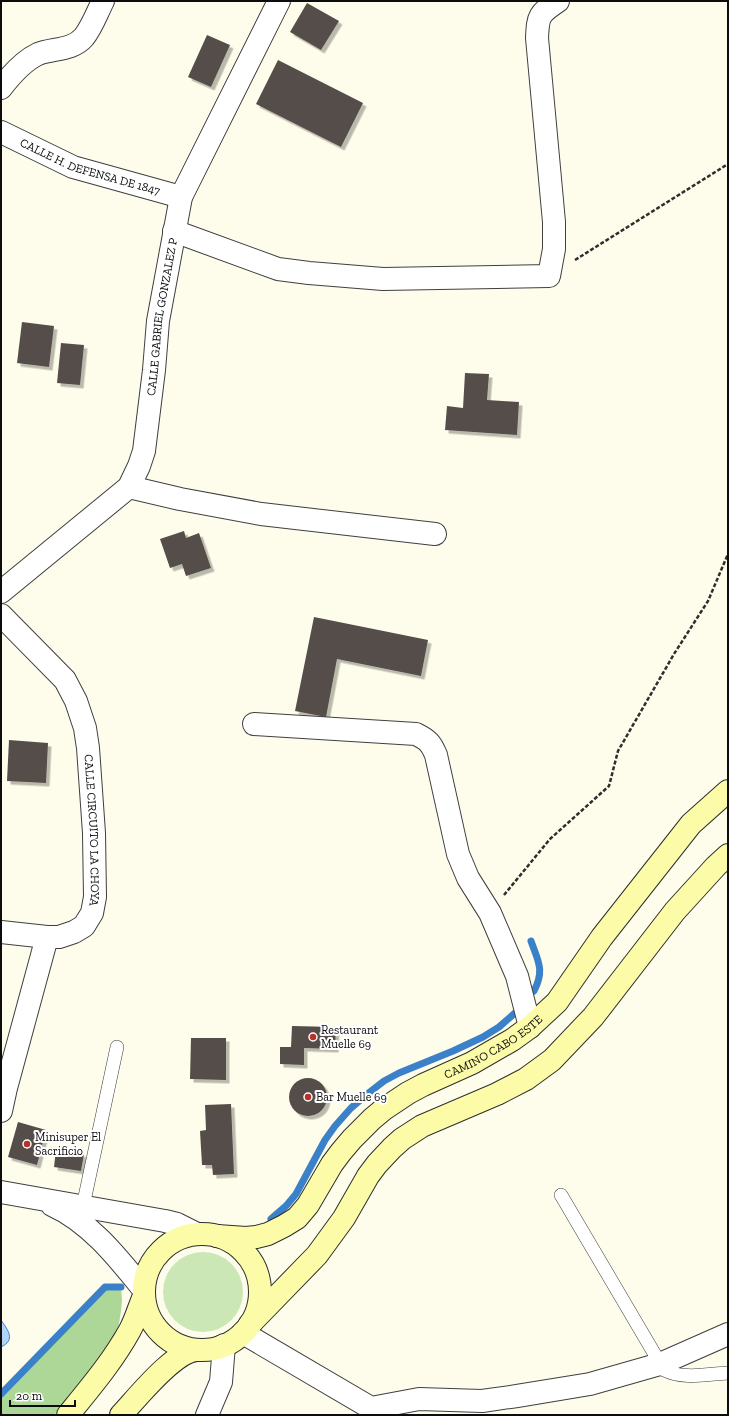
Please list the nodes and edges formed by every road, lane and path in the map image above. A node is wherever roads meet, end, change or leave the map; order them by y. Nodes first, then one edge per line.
1 (103, 1) edge
2 (279, 1) edge
3 (558, 1) edge
4 (1, 88) edge
5 (1, 132) edge
6 (728, 164) edge
7 (180, 197) junction
8 (174, 231) junction
9 (549, 276) junction
10 (129, 488) junction
11 (435, 534) dead end
12 (728, 554) edge
13 (1, 592) edge
14 (1, 615) edge
15 (254, 724) dead end
16 (728, 791) edge
17 (728, 854) edge
18 (490, 913) junction
19 (1, 932) edge
20 (47, 937) junction
21 (530, 1027) junction
22 (117, 1046) dead end
23 (1, 1111) edge
24 (1, 1192) edge
25 (561, 1195) dead end
26 (38, 1200) junction
27 (83, 1206) junction
28 (207, 1235) junction
29 (144, 1293) junction
30 (246, 1328) junction
31 (728, 1334) edge
32 (224, 1346) junction
33 (197, 1350) junction
34 (660, 1364) junction
35 (728, 1373) edge
36 (370, 1412) edge
37 (68, 1415) edge
38 (122, 1415) edge
39 (207, 1415) edge

1 - 4 street
2 - 7 street, CALLE GABRIEL GONZALEZ P
3 - 9 street
5 - 7 street, CALLE H. DEFENSA DE 1847
6 - 9 path
7 - 8 street, CALLE GABRIEL GONZALEZ P
8 - 9 street
8 - 10 street, CALLE GABRIEL GONZALEZ P
10 - 11 street
10 - 13 street, CALLE GABRIEL GONZALEZ P
12 - 18 path
14 - 20 street, CALLE CIRCUITO LA CHOYA
15 - 18 street
16 - 21 main road, CAMINO CABO ESTE
17 - 30 main road
18 - 21 street
19 - 20 street, CALLE CIRCUITO LA CHOYA
20 - 23 street
21 - 28 main road, CAMINO CABO ESTE
22 - 27 lane
24 - 26 street
25 - 34 lane
26 - 27 street
26 - 29 street
27 - 28 street
28 - 29 main road
28 - 30 main road
29 - 33 main road
29 - 37 main road
30 - 32 main road
30 - 36 street
31 - 34 street
32 - 33 main road
32 - 39 street
33 - 38 main road
34 - 35 lane
34 - 36 street

